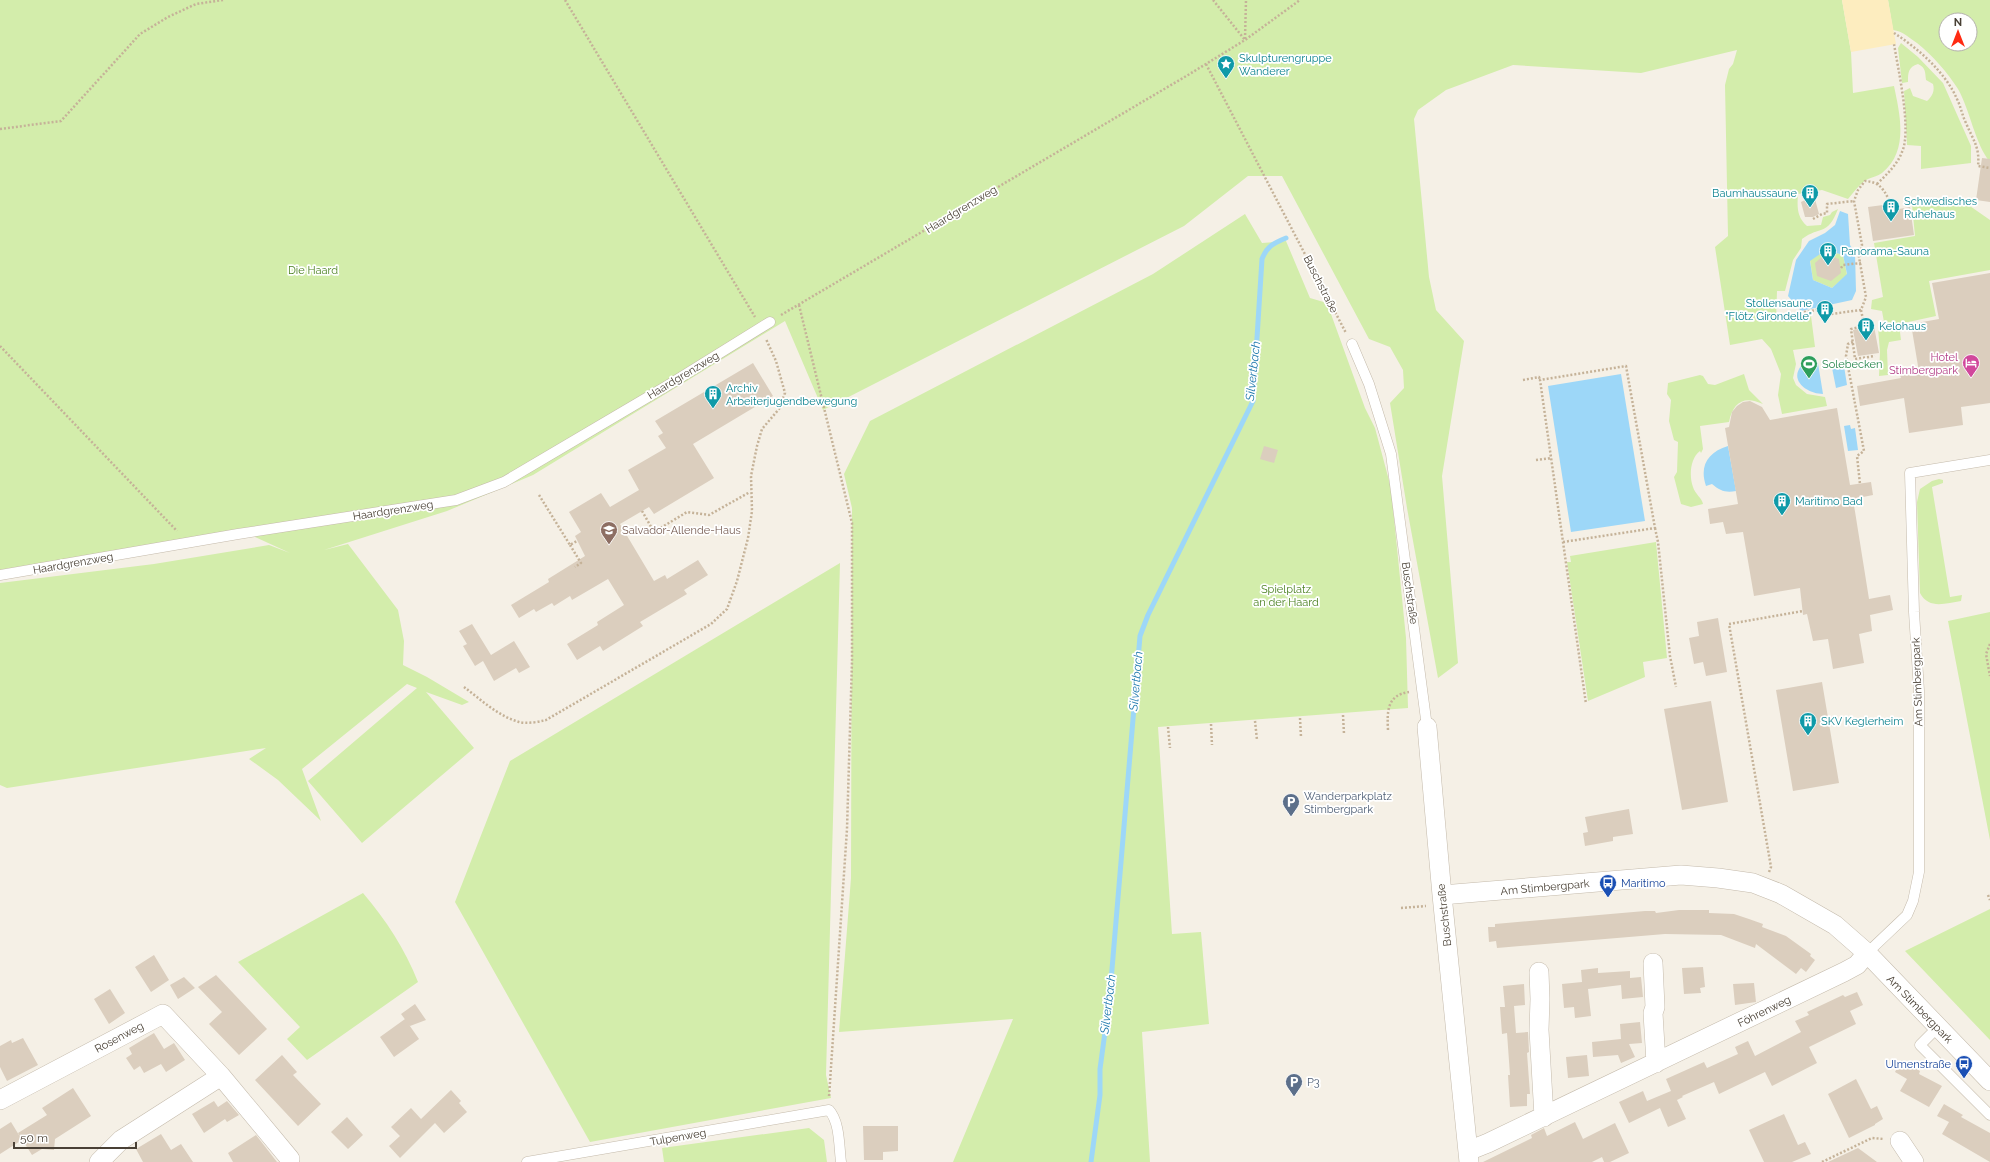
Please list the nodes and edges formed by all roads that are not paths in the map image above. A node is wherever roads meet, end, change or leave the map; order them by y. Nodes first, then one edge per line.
1 (770, 322) road end
2 (1352, 344) road end
3 (1990, 460) edge
4 (0, 575) edge
5 (1427, 727) joint
6 (1442, 900) junction
7 (1867, 953) junction
8 (1653, 963) dead end
9 (1539, 972) dead end
10 (1938, 1027) junction
11 (1656, 1063) junction
12 (221, 1076) junction
13 (1990, 1081) edge
14 (0, 1100) edge
15 (1990, 1115) edge
16 (1544, 1117) junction
17 (1900, 1141) road end
18 (1468, 1156) edge
19 (290, 1159) dead end
20 (99, 1162) edge
21 (527, 1162) edge
22 (841, 1162) edge
23 (1914, 1162) edge

1 - 4 lane, Haardgrenzweg
2 - 5 lane, Buschstraße
3 - 7 lane, Am Stimbergpark
5 - 6 street, Buschstraße
6 - 7 street, Am Stimbergpark
6 - 18 street, Buschstraße
7 - 10 street, Am Stimbergpark
7 - 11 street, Föhrenweg
8 - 11 street
9 - 16 street
10 - 13 street, Am Stimbergpark
10 - 15 lane
11 - 16 street, Föhrenweg
12 - 14 street, Rosenweg
12 - 19 street, Rosenweg
12 - 20 street
16 - 18 street, Föhrenweg
17 - 23 street
21 - 22 lane, Tulpenweg

